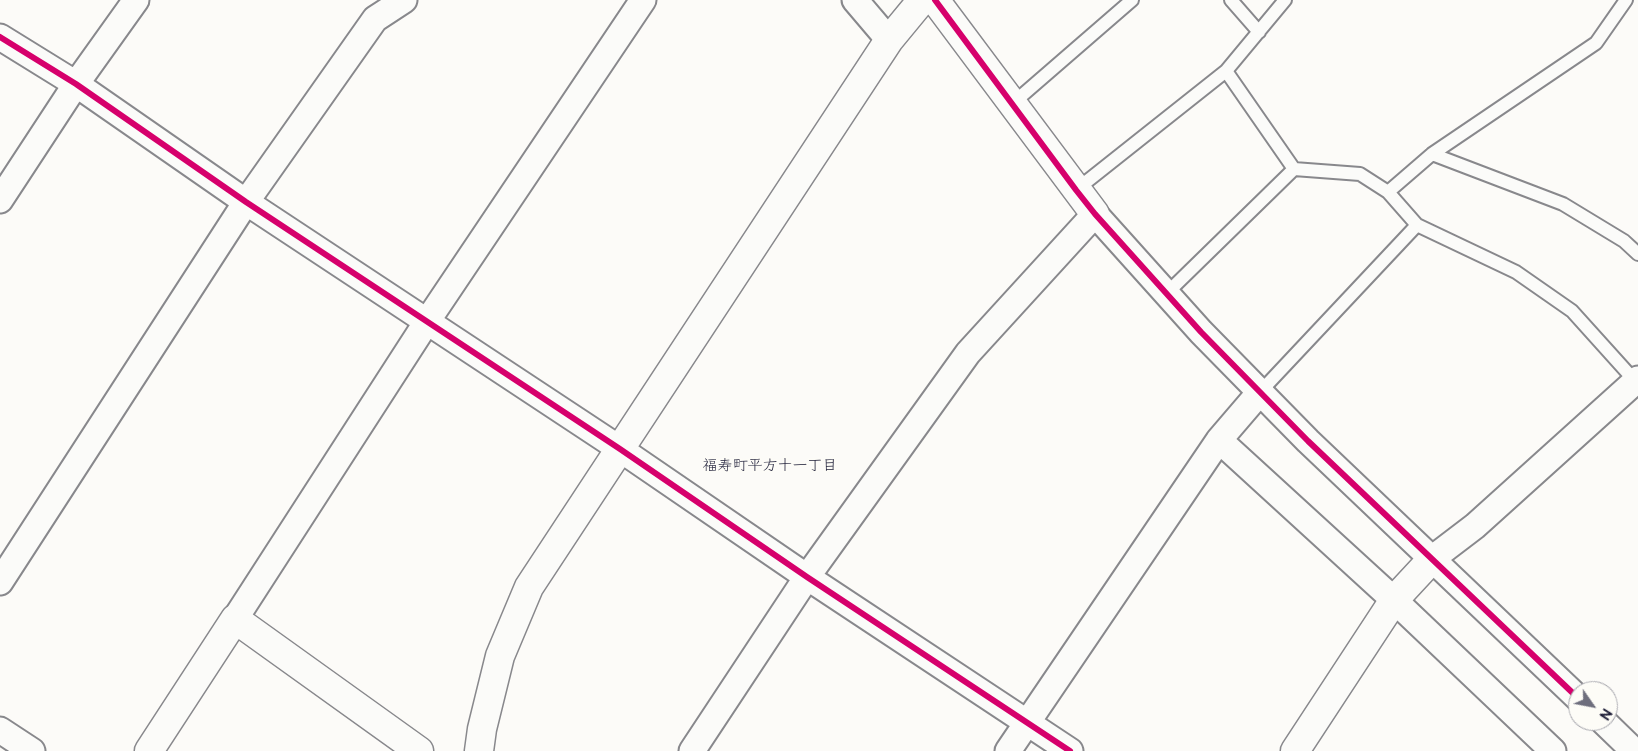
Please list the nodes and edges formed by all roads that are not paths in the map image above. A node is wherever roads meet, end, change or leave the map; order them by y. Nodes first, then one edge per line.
1 (136, 0) edge
2 (404, 0) edge
3 (643, 0) edge
4 (854, 0) edge
5 (922, 0) edge
6 (935, 0) edge
7 (1132, 0) edge
8 (1230, 0) edge
9 (1285, 0) edge
10 (1626, 0) edge
11 (1259, 32) junction
12 (0, 38) edge
13 (889, 40) junction
14 (1226, 72) junction
15 (76, 84) junction
16 (1012, 104) junction
17 (1432, 154) junction
18 (1294, 169) junction
19 (1076, 190) junction
20 (1388, 192) junction
21 (0, 200) edge
22 (246, 202) junction
23 (1095, 214) junction
24 (1417, 225) junction
25 (1638, 254) edge
26 (1166, 294) junction
27 (428, 320) junction
28 (1637, 380) edge
29 (1261, 392) junction
30 (1219, 440) junction
31 (620, 449) junction
32 (1433, 558) junction
33 (807, 577) junction
34 (0, 582) edge
35 (1394, 600) junction
36 (235, 619) junction
37 (1568, 688) edge
38 (1026, 722) junction
39 (0, 730) edge
40 (1613, 731) edge
41 (32, 751) edge
42 (149, 751) edge
43 (419, 751) edge
44 (479, 751) edge
45 (692, 751) edge
46 (1008, 751) edge
47 (1070, 751) edge
48 (1295, 751) edge
49 (1553, 751) edge
50 (1634, 751) edge

1 - 15 street
2 - 22 street
3 - 27 street
4 - 13 street
5 - 13 street
6 - 16 street
7 - 16 lane
8 - 11 lane
9 - 11 lane
10 - 17 lane
11 - 14 lane
12 - 15 street
13 - 31 street
14 - 18 lane
14 - 19 lane
15 - 21 street
15 - 22 street
16 - 19 street
17 - 20 lane
17 - 25 lane
18 - 20 lane
18 - 26 lane
19 - 23 street
20 - 24 lane
22 - 27 street
22 - 34 street
23 - 26 street
23 - 33 street
24 - 28 lane
24 - 29 lane
26 - 29 street
27 - 31 street
27 - 36 street
28 - 32 street
29 - 30 street
29 - 32 street
30 - 35 street
30 - 38 street
31 - 33 street
31 - 44 street
32 - 35 street
32 - 37 street
33 - 38 street
33 - 45 street
35 - 48 street
35 - 49 street
36 - 42 street
36 - 43 street
38 - 46 street
38 - 47 street
39 - 41 street
40 - 50 street

